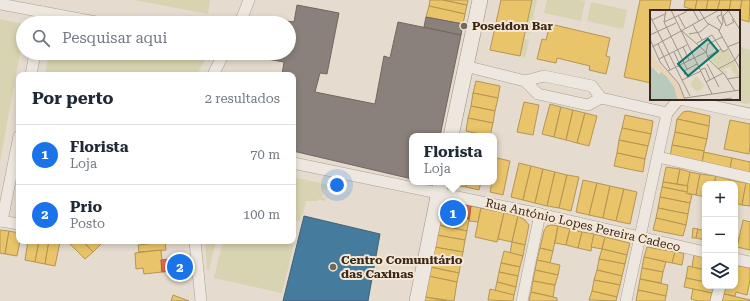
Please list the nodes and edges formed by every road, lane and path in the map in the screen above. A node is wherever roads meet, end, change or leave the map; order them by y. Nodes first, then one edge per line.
1 (249, 0) edge
2 (480, 0) edge
3 (0, 4) edge
4 (36, 16) edge
5 (243, 16) edge
6 (34, 60) edge
7 (220, 60) edge
8 (465, 66) junction
9 (32, 72) edge
10 (214, 72) edge
11 (525, 81) junction
12 (601, 98) junction
13 (679, 100) edge
14 (685, 100) edge
15 (667, 113) junction
16 (750, 114) edge
17 (452, 133) edge
18 (16, 150) edge
19 (658, 157) junction
20 (296, 164) edge
21 (750, 178) edge
22 (409, 183) edge
23 (421, 185) edge
24 (439, 188) edge
25 (540, 214) junction
26 (1, 221) edge
27 (16, 224) edge
28 (640, 237) junction
29 (195, 244) edge
30 (702, 251) edge
31 (738, 260) edge
32 (750, 262) edge
33 (719, 289) edge
34 (201, 301) edge
35 (416, 301) edge
36 (522, 301) edge
37 (626, 301) edge
38 (716, 301) edge

1 - 5 street
2 - 8 street
3 - 4 street
6 - 9 street
7 - 10 street
8 - 11 street
8 - 17 street
11 - 12 street
11 - 12 street
12 - 15 street
13 - 15 street
14 - 16 street
15 - 19 street
18 - 26 street
19 - 21 street
19 - 28 street
20 - 22 street, Rua António Lopes Pereira Cadeco
23 - 24 street, Rua António Lopes Pereira Cadeco
24 - 25 street, Rua António Lopes Pereira Cadeco
24 - 35 street
25 - 28 street, Rua António Lopes Pereira Cadeco
25 - 36 street
26 - 27 street
28 - 30 street, Rua António Lopes Pereira Cadeco
28 - 37 street
29 - 34 street
31 - 32 street
33 - 38 street

